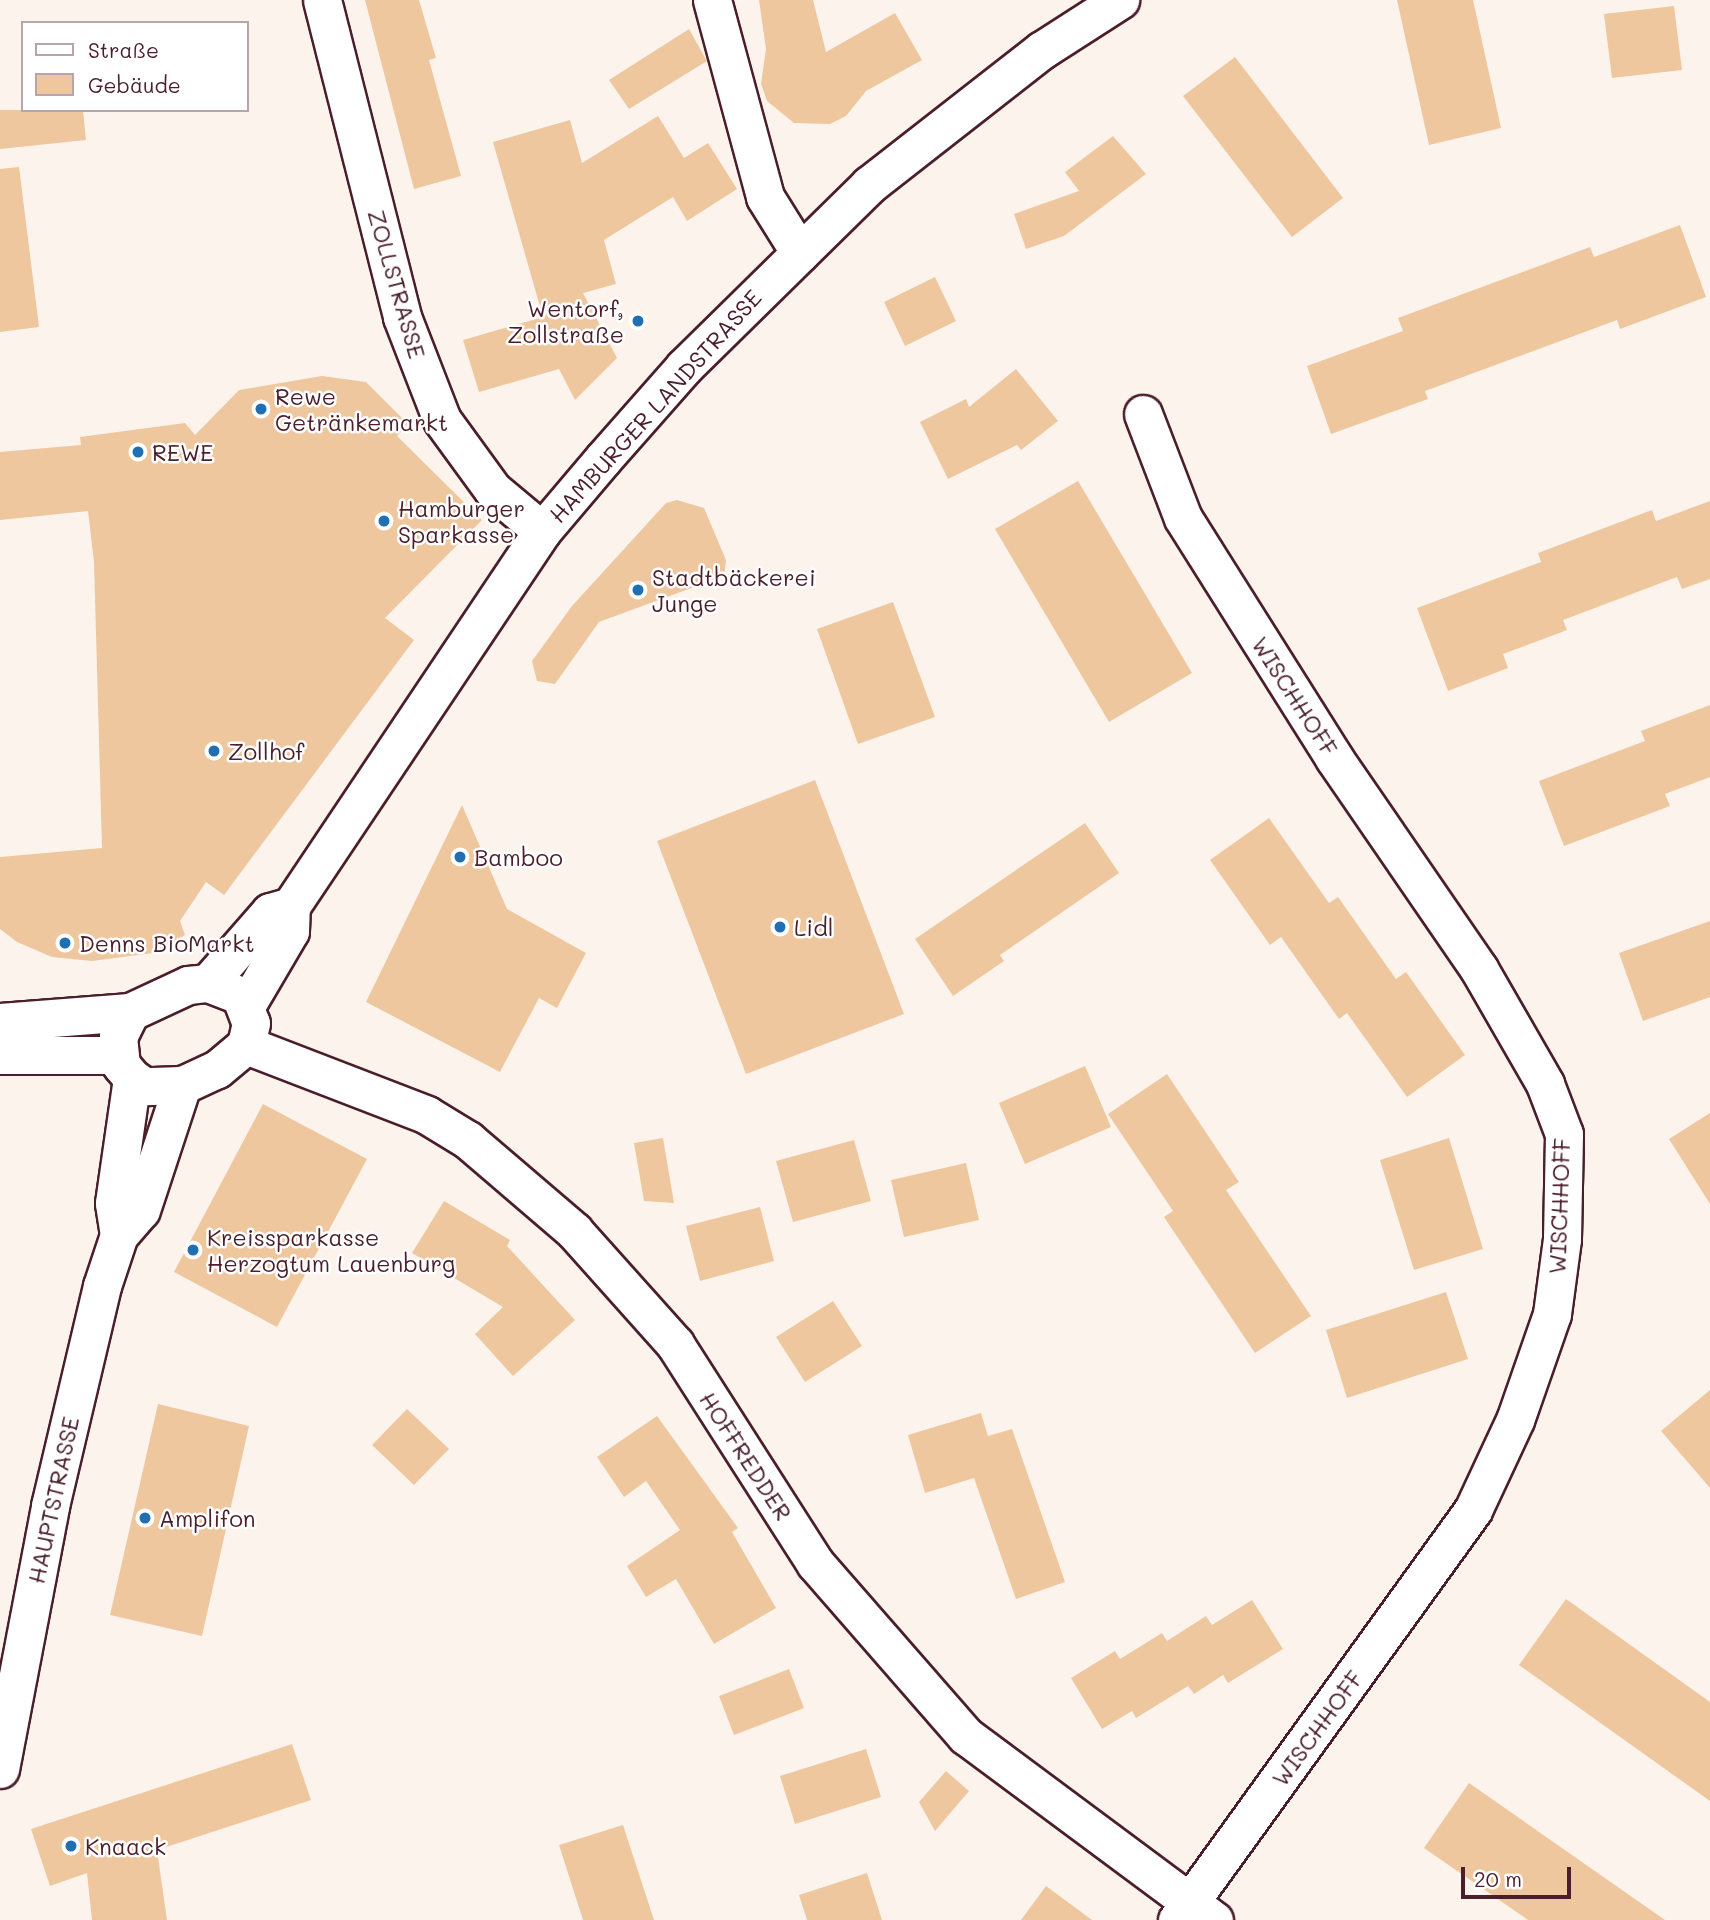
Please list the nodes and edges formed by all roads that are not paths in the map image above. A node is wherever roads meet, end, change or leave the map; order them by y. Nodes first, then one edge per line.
1 (322, 0) edge
2 (712, 0) edge
3 (1120, 0) edge
4 (800, 253) junction
5 (1143, 414) dead end
6 (542, 531) junction
7 (291, 906) junction
8 (208, 983) junction
9 (246, 1006) junction
10 (130, 1012) junction
11 (0, 1022) edge
12 (246, 1045) junction
13 (0, 1055) edge
14 (125, 1066) junction
15 (182, 1085) junction
16 (119, 1234) junction
17 (0, 1769) edge
18 (1194, 1914) edge

1 - 6 street, ZOLLSTRASSE
2 - 4 street
3 - 4 street, HAMBURGER LANDSTRASSE
4 - 6 street, HAMBURGER LANDSTRASSE
5 - 18 street, WISCHHOFF
6 - 7 street, HAMBURGER LANDSTRASSE
7 - 8 street, HAMBURGER LANDSTRASSE
7 - 9 street, HAMBURGER LANDSTRASSE
8 - 9 street
8 - 10 street
9 - 12 street
10 - 11 street
10 - 14 street
12 - 15 street
12 - 18 street, HOFFREDDER
13 - 14 street
14 - 15 street
14 - 16 street, HAUPTSTRASSE
15 - 16 street, HAUPTSTRASSE
16 - 17 street, HAUPTSTRASSE

